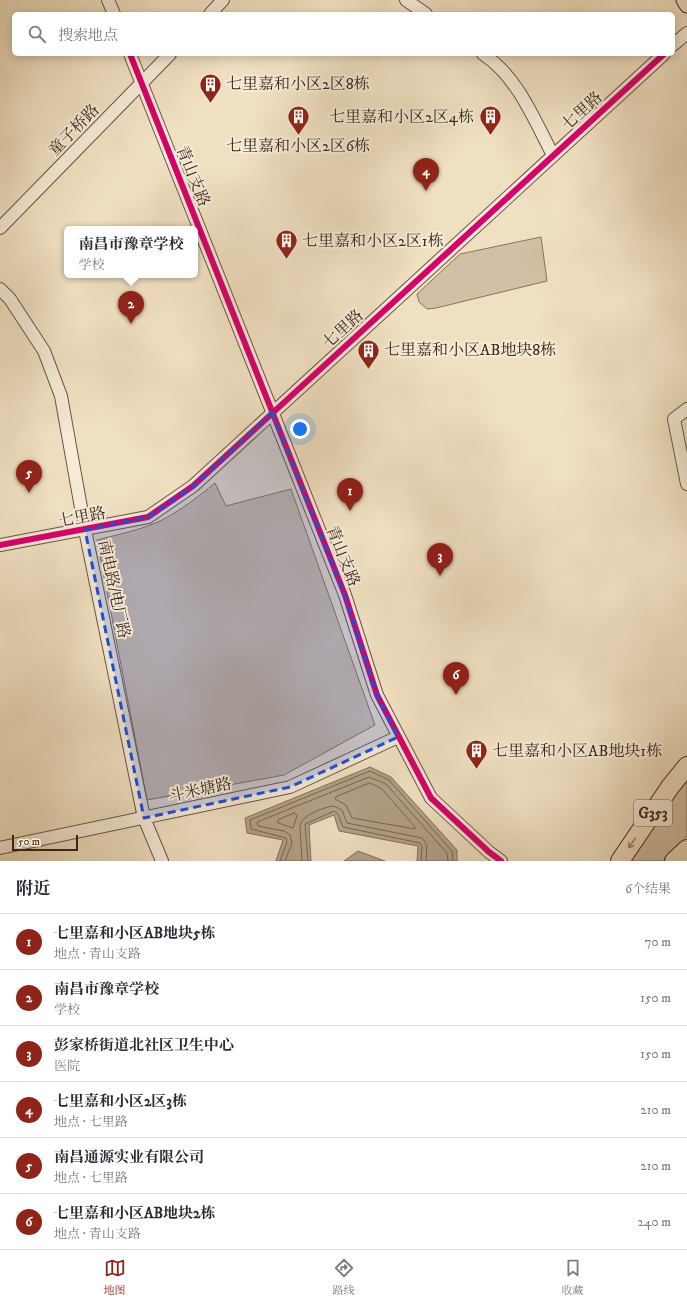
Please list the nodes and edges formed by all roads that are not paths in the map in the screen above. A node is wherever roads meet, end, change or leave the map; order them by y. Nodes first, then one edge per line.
1 (108, 0) edge
2 (223, 0) edge
3 (406, 0) edge
4 (684, 0) edge
5 (687, 5) edge
6 (113, 12) edge
7 (212, 12) edge
8 (423, 12) edge
9 (687, 32) edge
10 (675, 43) edge
11 (131, 56) edge
12 (168, 56) edge
13 (486, 56) edge
14 (662, 56) edge
15 (142, 84) junction
16 (553, 155) junction
17 (0, 228) edge
18 (0, 289) edge
19 (687, 409) edge
20 (272, 412) junction
21 (687, 484) edge
22 (86, 530) junction
23 (0, 545) edge
24 (398, 737) junction
25 (687, 766) edge
26 (144, 818) junction
27 (0, 848) edge
28 (687, 849) edge
29 (485, 857) edge
30 (162, 861) edge
31 (501, 861) edge
32 (620, 861) edge
33 (674, 861) edge

1 - 6 street
2 - 7 street
3 - 8 street
4 - 5 main road
9 - 10 street
11 - 15 street, 青山支路
12 - 15 street, 童子桥路
13 - 16 street
14 - 16 street, 七里路
15 - 17 street, 童子桥路
15 - 20 street, 青山支路
16 - 20 street, 七里路
18 - 22 street, 南电路/电厂路
19 - 21 street
20 - 22 street, 七里路
20 - 24 street, 青山支路
22 - 23 street, 七里路
22 - 26 street, 南电路/电厂路
24 - 26 street, 斗米塘路
24 - 29 street, 青山支路
25 -> 32 highway, G353
26 - 27 street, 斗米塘路
26 - 30 street, 南电路/电厂路
28 - 33 highway
29 - 31 street, 青山支路

